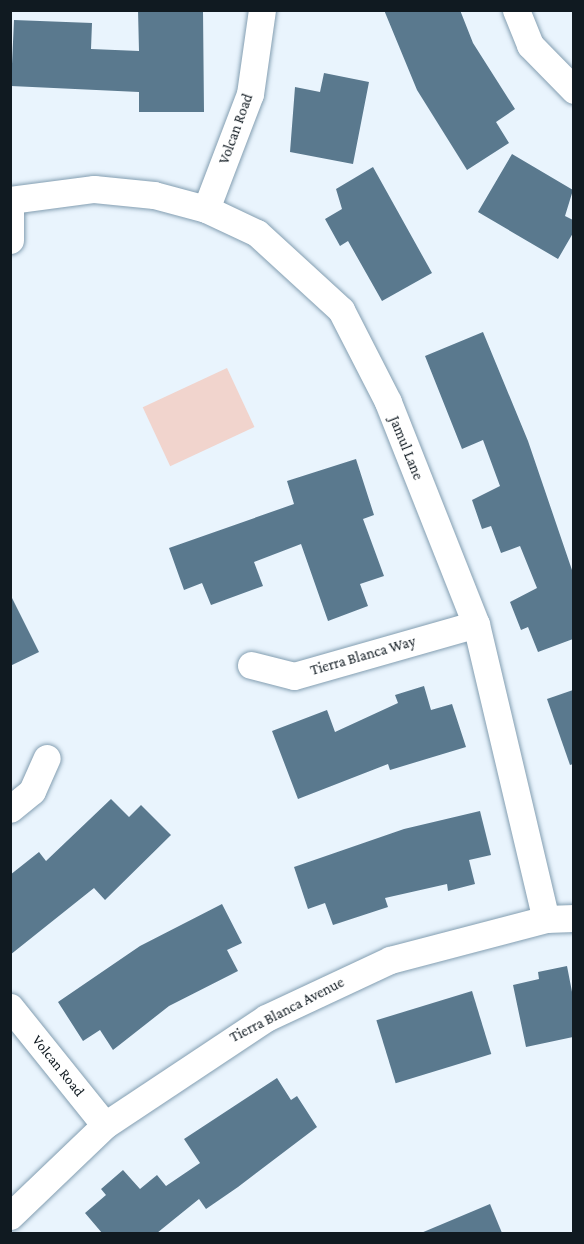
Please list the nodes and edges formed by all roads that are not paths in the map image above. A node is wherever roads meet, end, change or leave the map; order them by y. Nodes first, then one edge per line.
1 (262, 10) edge
2 (516, 10) edge
3 (573, 90) edge
4 (10, 201) edge
5 (206, 209) junction
6 (10, 240) edge
7 (476, 624) junction
8 (251, 665) dead end
9 (47, 758) dead end
10 (10, 809) edge
11 (573, 918) edge
12 (546, 919) junction
13 (10, 1007) edge
14 (105, 1125) junction
15 (10, 1216) edge

1 - 5 street, Volcan Road
2 - 3 street
4 - 5 street, Jamul Lane
4 - 6 street
5 - 7 street, Jamul Lane
7 - 8 street, Tierra Blanca Way
7 - 12 street, Jamul Lane
9 - 10 street
11 - 12 street
12 - 14 street, Tierra Blanca Avenue
13 - 14 street, Volcan Road
14 - 15 street, Tierra Blanca Avenue

